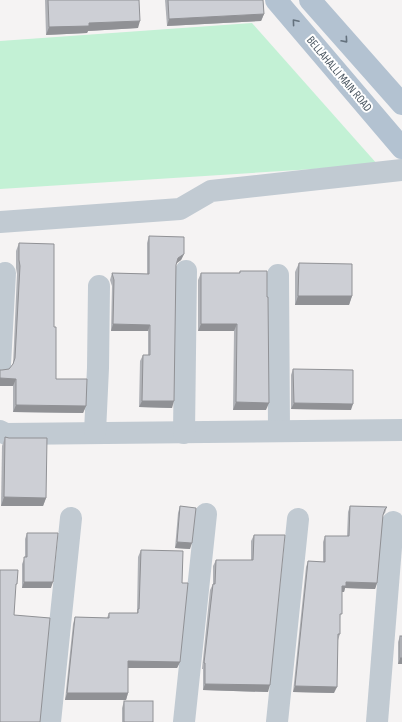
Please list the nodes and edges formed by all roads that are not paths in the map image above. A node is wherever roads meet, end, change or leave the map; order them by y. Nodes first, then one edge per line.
1 (276, 0) edge
2 (310, 0) edge
3 (402, 104) edge
4 (402, 148) edge
5 (402, 170) edge
6 (0, 222) edge
7 (186, 271) dead end
8 (5, 274) dead end
9 (278, 275) dead end
10 (99, 286) dead end
11 (0, 366) edge
12 (279, 430) junction
13 (402, 430) edge
14 (0, 431) edge
15 (95, 432) junction
16 (184, 433) junction
17 (206, 514) dead end
18 (71, 518) dead end
19 (298, 519) dead end
20 (394, 522) dead end
21 (50, 722) edge
22 (184, 722) edge
23 (277, 722) edge
24 (377, 722) edge

4 -> 1 main road, BELLAHALLI MAIN ROAD
2 -> 3 main road
5 - 6 street
7 - 16 street
8 - 11 street
9 - 12 street
10 - 15 street
12 - 13 street
12 - 16 street
14 - 15 street
15 - 16 street
17 - 22 street
18 - 21 street
19 - 23 street
20 - 24 street

